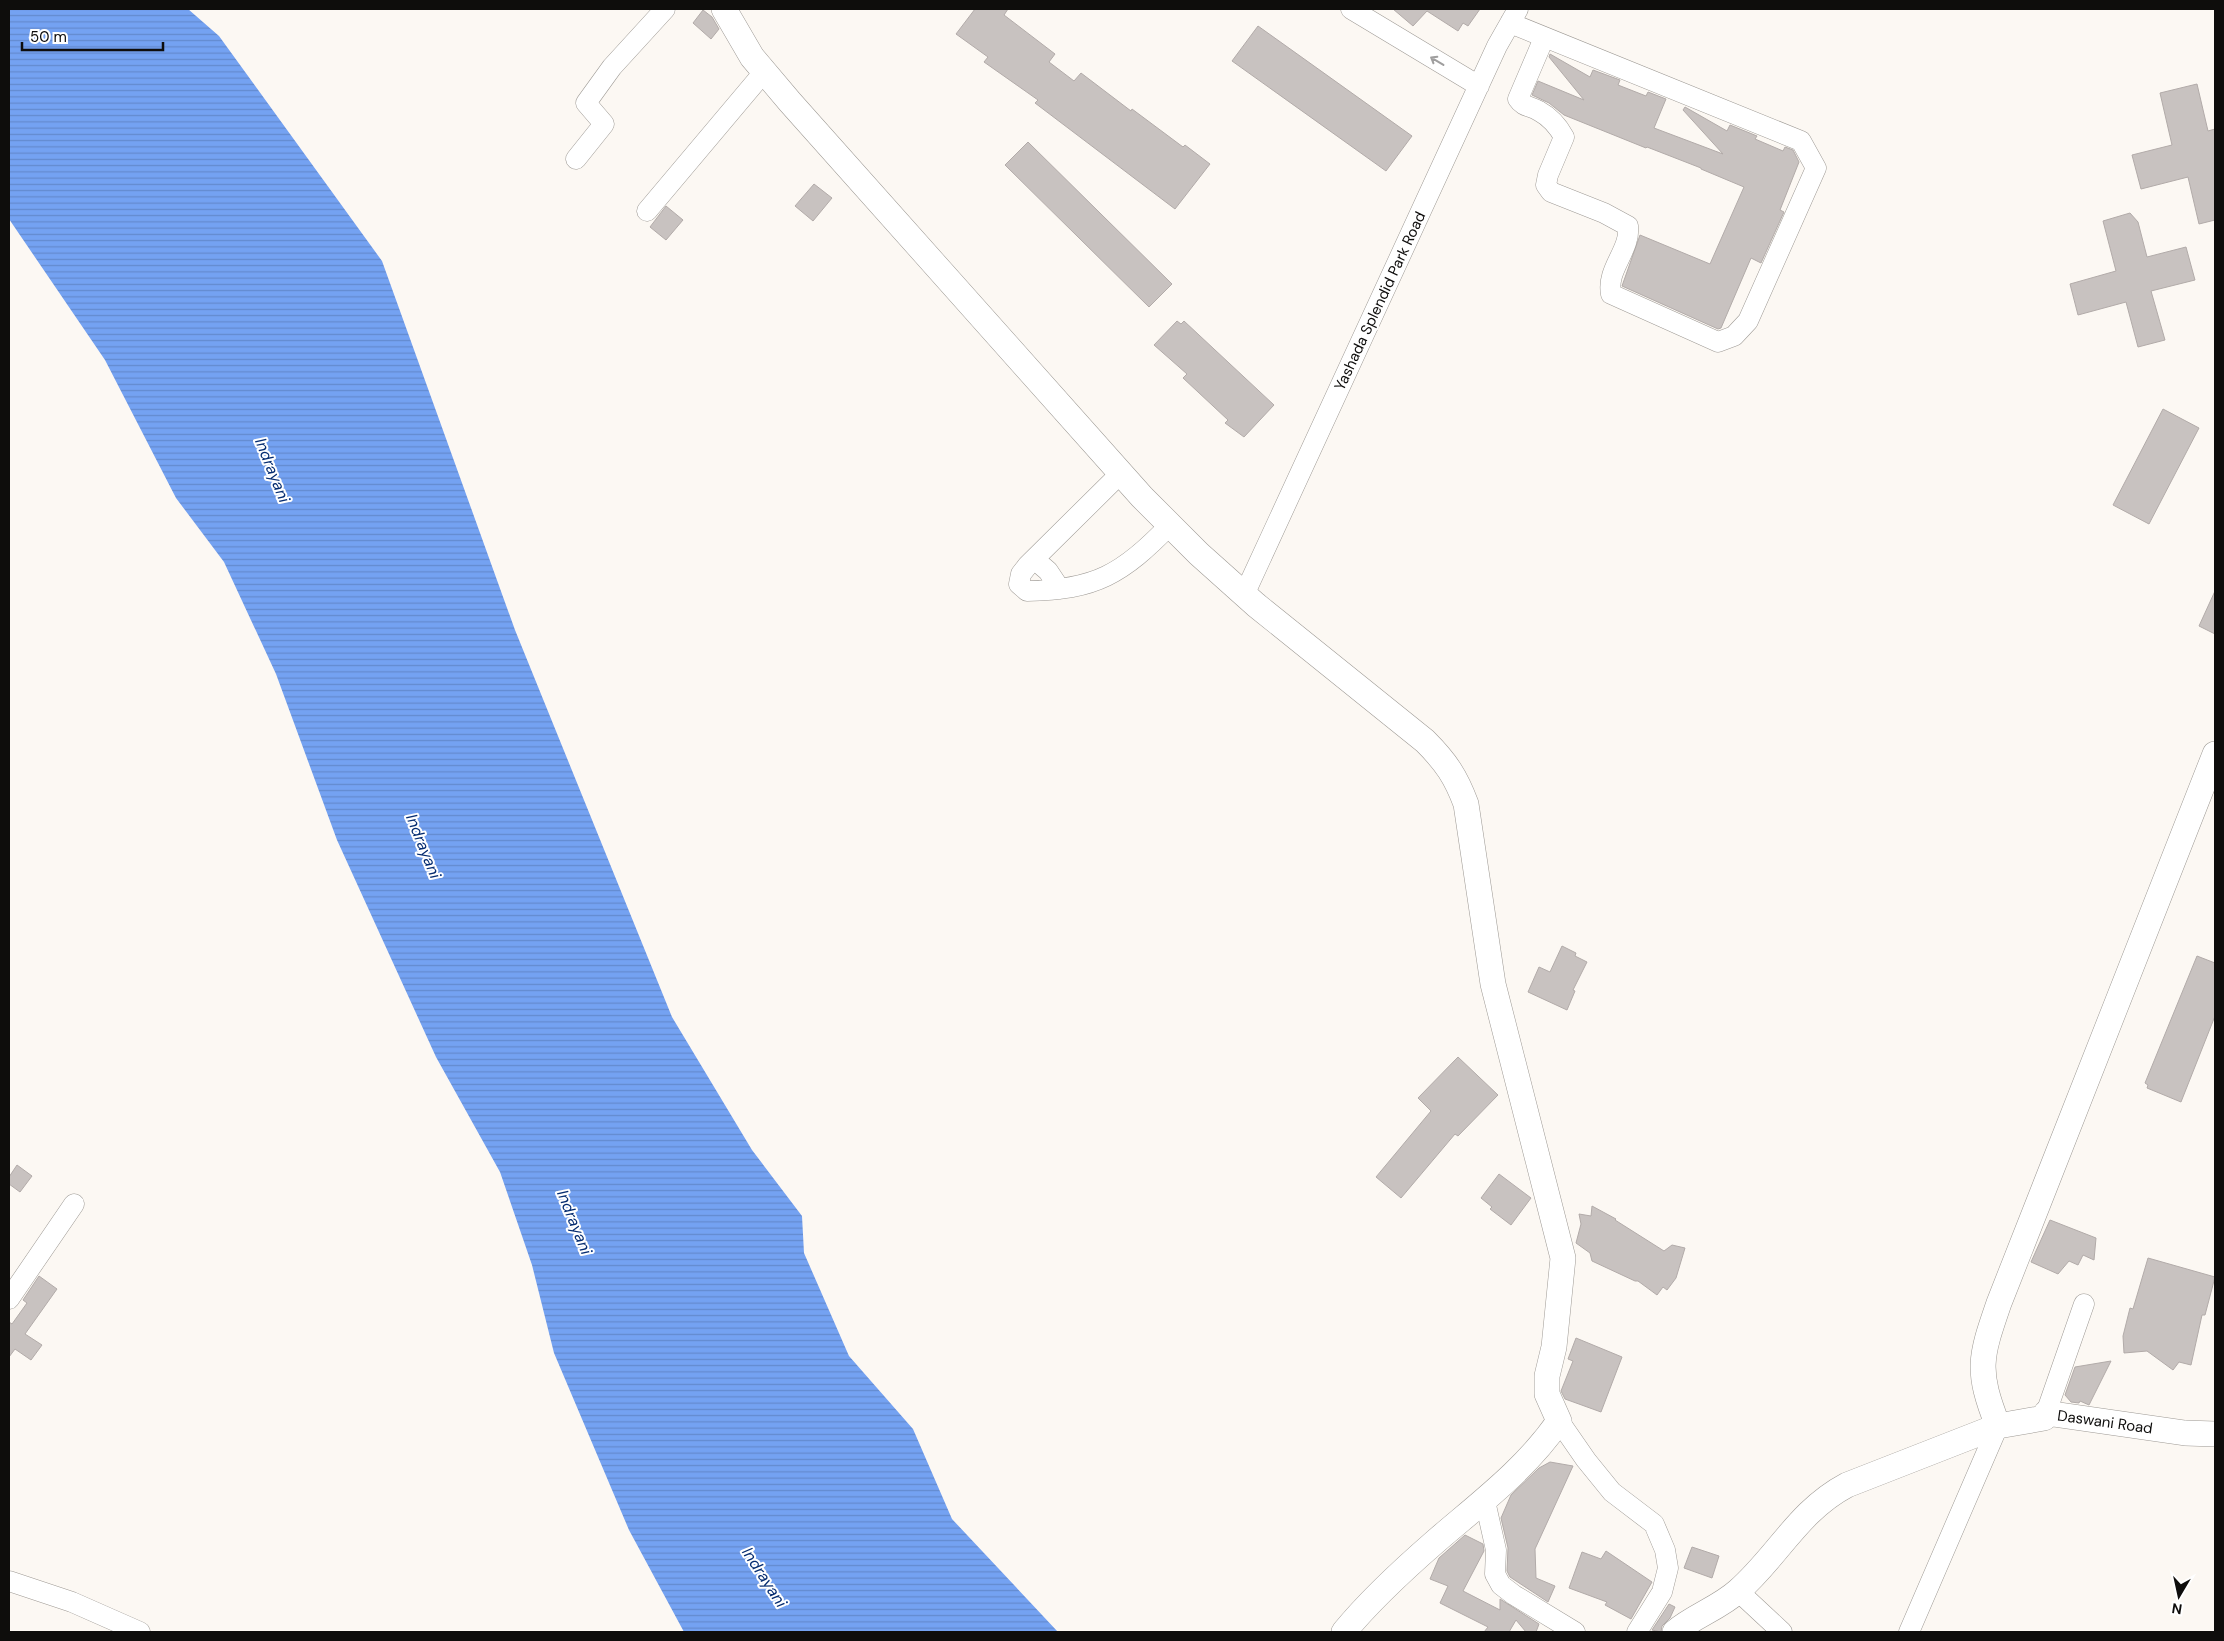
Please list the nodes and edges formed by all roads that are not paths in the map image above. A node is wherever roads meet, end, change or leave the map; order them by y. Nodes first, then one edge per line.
1 (665, 9) edge
2 (724, 9) edge
3 (1351, 9) edge
4 (1514, 16) edge
5 (1544, 38) junction
6 (764, 72) junction
7 (1478, 86) junction
8 (576, 159) dead end
9 (647, 211) dead end
10 (1120, 473) junction
11 (1170, 525) junction
12 (1034, 559) junction
13 (1060, 590) junction
14 (1244, 595) junction
15 (2215, 754) edge
16 (74, 1204) dead end
17 (9, 1299) edge
18 (2084, 1304) dead end
19 (2046, 1413) junction
20 (1559, 1421) junction
21 (1998, 1426) junction
22 (2215, 1434) edge
23 (1485, 1501) junction
24 (9, 1581) edge
25 (1738, 1591) junction
26 (140, 1632) edge
27 (1344, 1632) edge
28 (1575, 1632) edge
29 (1637, 1632) edge
30 (1675, 1632) edge
31 (1782, 1632) edge
32 (1909, 1632) edge

1 - 8 street
2 - 6 street
7 -> 3 street
4 - 5 street
4 - 7 street, Yashada Splendid Park Road
5 - 5 street
6 - 9 street
6 - 10 street
7 - 14 street, Yashada Splendid Park Road
10 - 11 street
10 - 12 street
11 - 13 street
11 - 14 street
12 - 13 street
12 - 13 street
14 - 20 street
15 - 21 street
16 - 17 street
18 - 19 street
19 - 21 street, Daswani Road
19 - 22 street, Daswani Road
20 - 23 street
20 - 29 street
21 - 25 street
21 - 32 street
23 - 27 street
23 - 28 street
24 - 26 street
25 - 30 street
25 - 31 street

